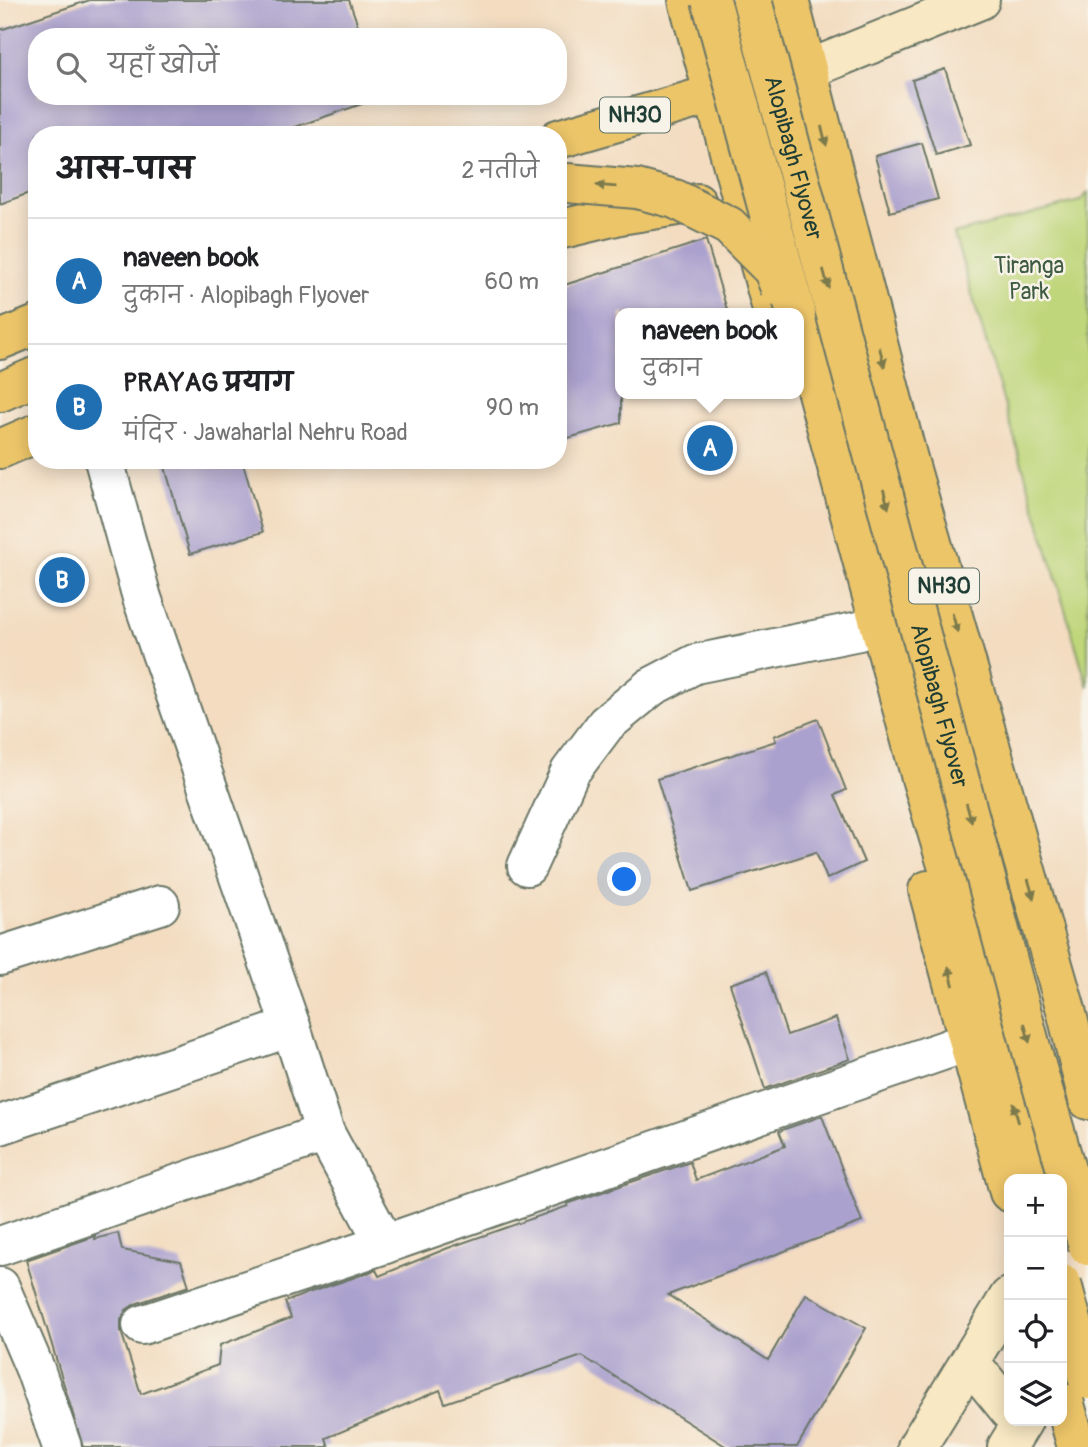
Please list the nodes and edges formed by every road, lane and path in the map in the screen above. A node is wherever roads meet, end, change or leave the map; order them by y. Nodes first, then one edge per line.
1 (688, 0) edge
2 (711, 0) edge
3 (752, 0) edge
4 (789, 0) edge
5 (980, 0) edge
6 (807, 70) junction
7 (712, 93) junction
8 (567, 136) edge
9 (835, 176) junction
10 (567, 185) edge
11 (742, 197) junction
12 (567, 228) edge
13 (772, 308) edge
14 (787, 308) edge
15 (795, 308) edge
16 (28, 329) edge
17 (0, 340) edge
18 (804, 374) edge
19 (804, 376) edge
20 (28, 380) edge
21 (0, 392) edge
22 (28, 437) edge
23 (0, 449) edge
24 (106, 469) edge
25 (859, 631) junction
26 (527, 866) dead end
27 (160, 905) dead end
28 (0, 956) edge
29 (291, 1027) junction
30 (968, 1042) junction
31 (1088, 1100) edge
32 (0, 1125) edge
33 (325, 1133) junction
34 (1088, 1168) edge
35 (1004, 1174) edge
36 (1033, 1174) edge
37 (1067, 1203) edge
38 (385, 1244) junction
39 (0, 1246) edge
40 (1088, 1246) edge
41 (0, 1287) edge
42 (1007, 1300) edge
43 (1066, 1300) edge
44 (1088, 1308) edge
45 (142, 1325) dead end
46 (1067, 1344) edge
47 (970, 1362) junction
48 (1088, 1380) edge
49 (1004, 1410) edge
50 (1067, 1412) edge
51 (62, 1447) edge
52 (918, 1447) edge
53 (1077, 1447) edge

1 - 7 highway
2 - 15 highway, Alopibagh Flyover, bridge
3 -> 40 highway, Alopibagh Flyover, bridge
4 - 6 highway
5 - 6 main road
6 - 7 highway, NH30
6 -> 9 highway, NH30
7 - 8 highway, NH30
7 - 11 highway
9 - 11 highway
9 -> 31 highway, NH30
14 -> 10 highway, bridge
11 - 12 highway
11 - 13 highway
16 - 17 highway
36 -> 18 highway, Alopibagh Flyover
19 - 25 highway
20 - 21 highway
22 - 23 highway
24 - 29 street
25 - 26 street
30 -> 25 highway
27 - 28 street
29 - 32 street
29 - 33 street
30 - 35 highway
30 - 38 street
33 - 38 street
33 - 39 street
34 - 37 main road
38 - 45 street
41 - 51 street
42 - 47 main road
43 - 48 highway, bridge
44 - 46 main road
47 - 49 main road
47 - 52 main road
50 - 53 highway

